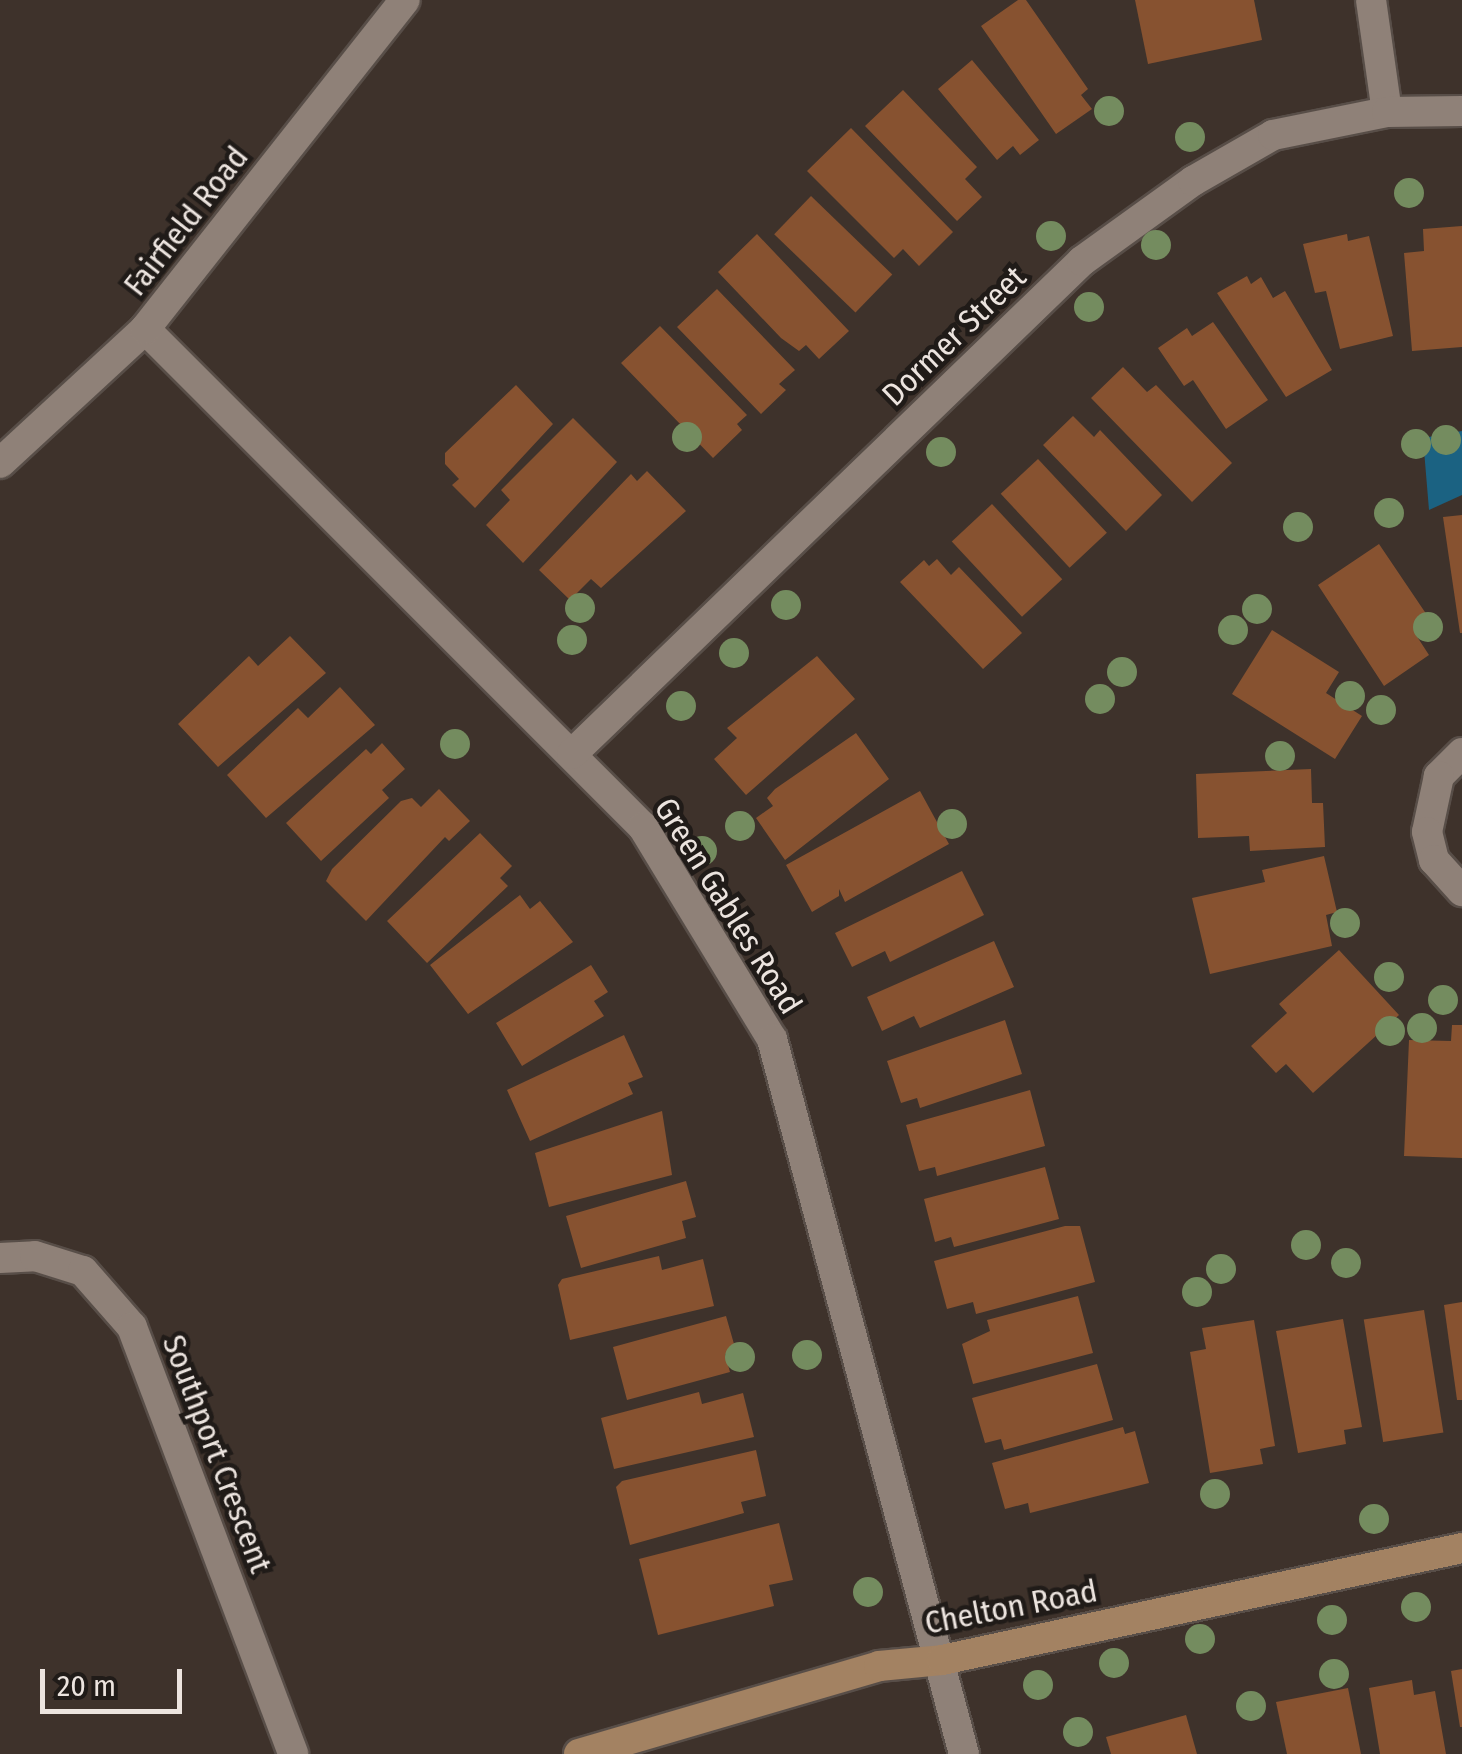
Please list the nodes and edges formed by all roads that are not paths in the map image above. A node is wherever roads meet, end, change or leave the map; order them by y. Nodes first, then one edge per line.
1 (405, 0) edge
2 (1371, 0) edge
3 (1462, 111) edge
4 (1387, 112) junction
5 (145, 329) junction
6 (0, 463) edge
7 (1462, 753) edge
8 (572, 754) junction
9 (1462, 891) edge
10 (0, 1258) edge
11 (1462, 1548) edge
12 (942, 1660) junction
13 (293, 1754) edge
14 (579, 1754) edge
15 (964, 1754) edge

1 - 5 street, Fairfield Road
2 - 4 street
3 - 4 street, Dormer Street
4 - 8 street, Dormer Street
5 - 6 street, Fairfield Road
5 - 8 street, Green Gables Road
7 - 9 street
8 - 12 street, Green Gables Road
10 - 13 street, Southport Crescent
11 - 12 street, Chelton Road
12 - 14 street, Chelton Road
12 - 15 street, Green Gables Road

